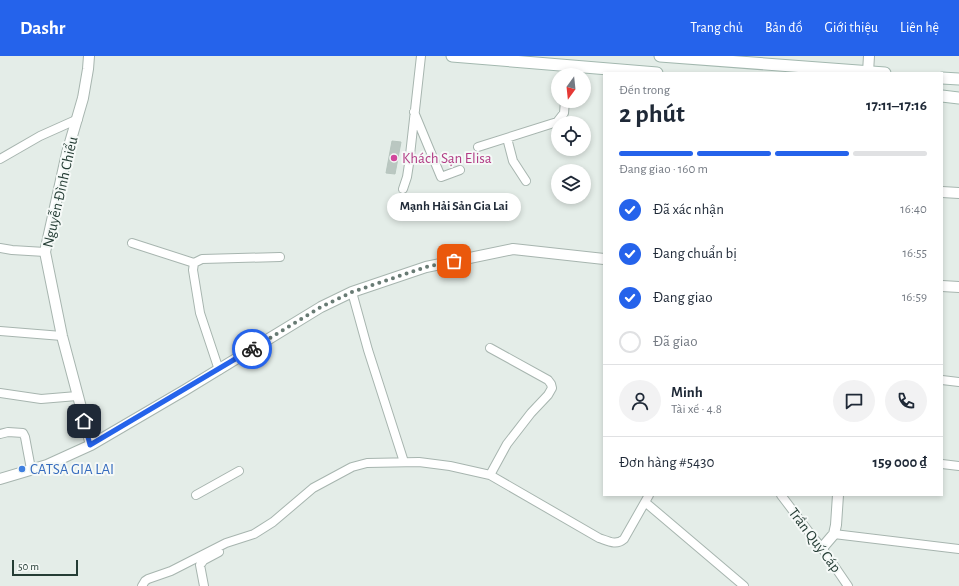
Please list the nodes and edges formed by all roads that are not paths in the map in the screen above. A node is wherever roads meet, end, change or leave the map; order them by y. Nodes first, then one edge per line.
1 (90, 56) edge
2 (421, 56) edge
3 (452, 56) edge
4 (573, 56) edge
5 (660, 56) edge
6 (869, 56) edge
7 (551, 68) edge
8 (567, 68) edge
9 (591, 71) edge
10 (627, 72) edge
11 (868, 72) edge
12 (943, 78) edge
13 (959, 79) edge
14 (943, 96) edge
15 (959, 98) edge
16 (564, 108) edge
17 (414, 112) junction
18 (78, 119) junction
19 (507, 138) junction
20 (478, 147) dead end
21 (0, 159) edge
22 (460, 170) dead end
23 (526, 181) dead end
24 (403, 189) dead end
25 (943, 192) edge
26 (959, 193) edge
27 (132, 243) dead end
28 (0, 248) edge
29 (45, 252) junction
30 (280, 257) dead end
31 (603, 259) edge
32 (194, 264) junction
33 (943, 286) edge
34 (959, 287) edge
35 (352, 292) junction
36 (0, 330) edge
37 (62, 336) junction
38 (490, 348) dead end
39 (219, 370) junction
40 (943, 380) edge
41 (959, 382) edge
42 (0, 393) edge
43 (77, 396) junction
44 (0, 434) edge
45 (90, 445) junction
46 (404, 462) junction
47 (943, 464) edge
48 (959, 466) edge
49 (31, 469) junction
50 (239, 471) dead end
51 (490, 475) junction
52 (0, 479) edge
53 (196, 496) dead end
54 (782, 496) edge
55 (838, 496) edge
56 (647, 498) edge
57 (834, 534) junction
58 (245, 537) junction
59 (822, 548) junction
60 (959, 548) edge
61 (142, 586) edge
62 (204, 586) edge
63 (744, 586) edge
64 (848, 586) edge

1 - 18 street, Nguyễn Đình Chiểu
2 - 17 street
3 - 7 main road
4 - 8 main road
5 - 11 main road
6 - 11 street
9 - 10 main road
12 - 13 main road
14 - 15 main road
16 - 19 street
17 - 22 street
17 - 24 street
18 - 21 street
18 - 29 street, Nguyễn Đình Chiểu
19 - 20 street
19 - 23 street
25 - 26 street
27 - 32 street
28 - 29 street
29 - 37 street, Nguyễn Đình Chiểu
30 - 32 street
31 - 35 street
32 - 39 street
33 - 34 street
35 - 39 street
35 - 46 street
36 - 37 street
37 - 43 street, Nguyễn Đình Chiểu
38 - 51 street
39 - 45 street
40 - 41 street
42 - 43 street
43 - 45 street, Nguyễn Đình Chiểu
44 - 49 street
45 - 49 street
46 - 51 street
46 - 58 street
47 - 48 street
49 - 52 street
50 - 53 street
51 - 56 street
54 - 59 street, Trần Quý Cáp
55 - 57 street
56 - 63 street
57 - 59 street
57 - 60 street
58 - 61 street
58 - 62 street
59 - 64 street, Trần Quý Cáp

